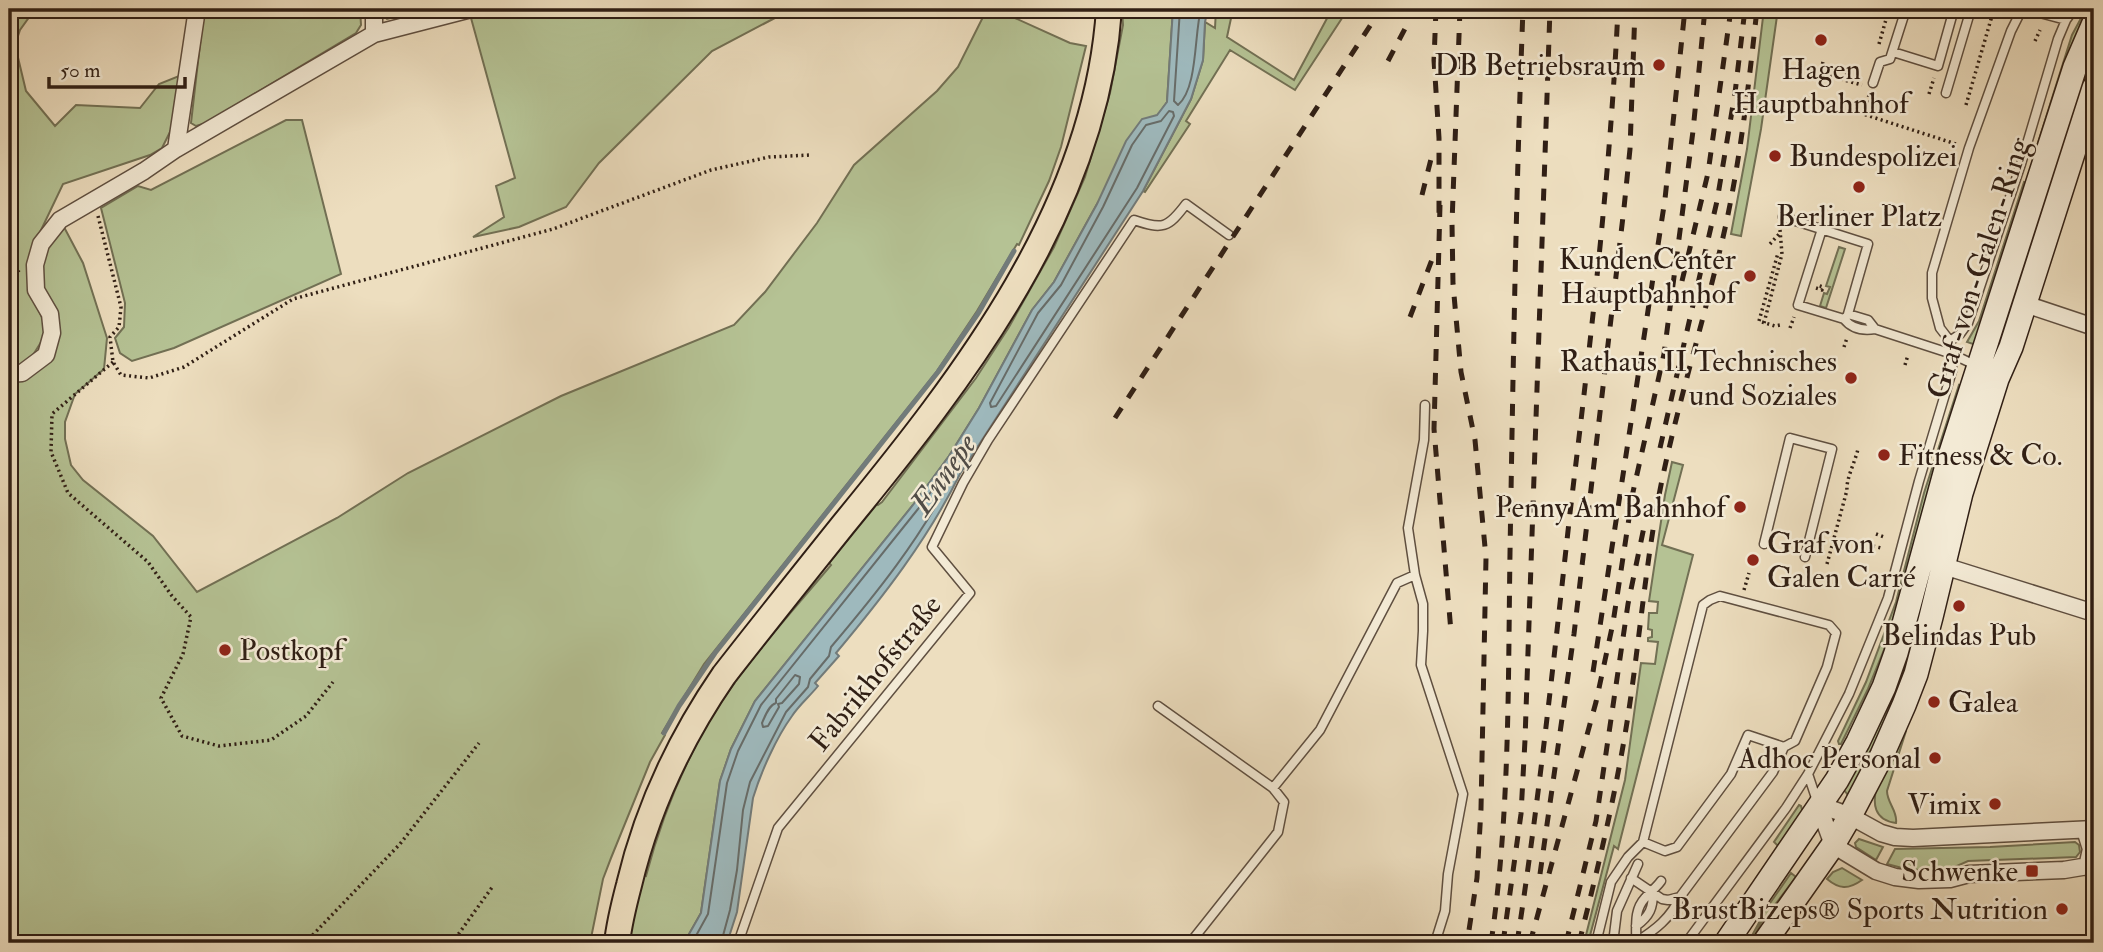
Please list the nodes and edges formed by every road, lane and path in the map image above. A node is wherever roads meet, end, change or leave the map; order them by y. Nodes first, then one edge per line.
1 (197, 9) edge
2 (374, 9) edge
3 (471, 9) edge
4 (1109, 9) edge
5 (1906, 9) edge
6 (1954, 9) edge
7 (1971, 9) edge
8 (1994, 9) edge
9 (2024, 9) edge
10 (2074, 9) edge
11 (2066, 20) junction
12 (2094, 23) edge
13 (2040, 30) dead end
14 (374, 34) junction
15 (2035, 41) dead end
16 (1894, 52) junction
17 (1823, 62) dead end
18 (1848, 69) dead end
19 (1845, 80) junction
20 (1873, 83) dead end
21 (2094, 88) edge
22 (1946, 93) dead end
23 (1966, 105) dead end
24 (1958, 144) dead end
25 (176, 149) junction
26 (810, 155) dead end
27 (93, 200) junction
28 (1784, 213) joint
29 (1822, 229) junction
30 (1780, 233) junction
31 (1229, 235) dead end
32 (1770, 244) dead end
33 (1778, 253) junction
34 (2025, 304) junction
35 (1794, 316) dead end
36 (1846, 317) junction
37 (1760, 322) junction
38 (1776, 327) dead end
39 (2094, 327) edge
40 (1790, 328) dead end
41 (1848, 334) dead end
42 (1950, 341) junction
43 (1844, 347) dead end
44 (1952, 354) junction
45 (1908, 355) dead end
46 (113, 362) junction
47 (1905, 365) dead end
48 (1988, 373) junction
49 (9, 374) edge
50 (1425, 405) dead end
51 (1858, 449) dead end
52 (1876, 534) dead end
53 (1884, 537) dead end
54 (1764, 544) dead end
55 (1873, 546) dead end
56 (1881, 548) dead end
57 (1805, 557) dead end
58 (1827, 564) dead end
59 (1944, 566) junction
60 (1415, 575) junction
61 (2094, 613) edge
62 (334, 682) dead end
63 (1158, 706) dead end
64 (480, 743) dead end
65 (1784, 747) junction
66 (1808, 774) junction
67 (1273, 788) junction
68 (1818, 804) junction
69 (1850, 816) junction
70 (2090, 829) edge
71 (1643, 842) junction
72 (1833, 845) junction
73 (1638, 864) dead end
74 (2091, 866) edge
75 (1630, 878) junction
76 (1661, 881) dead end
77 (493, 886) dead end
78 (1653, 892) junction
79 (1680, 897) junction
80 (1636, 942) edge
81 (305, 943) edge
82 (452, 943) edge
83 (617, 943) edge
84 (738, 943) edge
85 (1189, 943) edge
86 (1435, 943) edge
87 (1597, 943) edge
88 (1613, 943) edge
89 (1686, 943) edge
90 (1726, 943) edge
91 (1764, 943) edge

1 - 25 street
2 - 14 street
3 - 14 street
4 - 83 main road
5 - 16 lane
6 - 16 lane
7 - 22 lane
8 - 23 path
9 - 11 lane, Graf-von-Galen-Ring
9 - 42 lane, Graf-von-Galen-Ring
10 - 11 lane, Graf-von-Galen-Ring
11 - 42 lane, Graf-von-Galen-Ring
12 - 48 street, Graf-von-Galen-Ring
13 - 15 path
14 - 25 street
16 - 20 lane
17 - 19 path
18 - 19 path
19 - 24 path
21 - 34 street, Graf-von-Galen-Ring
25 - 27 street
26 - 46 path
27 - 46 path
27 - 49 street
28 - 29 lane
28 - 30 path
29 - 36 lane
29 - 36 lane
30 - 32 path
30 - 33 path
31 - 84 lane, Fabrikhofstraße
33 - 37 path
33 - 37 path
34 - 39 street
34 - 48 street, Graf-von-Galen-Ring
35 - 40 path
36 - 44 lane
37 - 38 path
41 - 43 path
42 - 44 lane, Graf-von-Galen-Ring
44 - 48 lane
44 - 66 lane, Graf-von-Galen-Ring
45 - 47 path
46 - 62 path
48 - 59 street, Graf-von-Galen-Ring
48 - 68 street, Graf-von-Galen-Ring
50 - 60 lane
51 - 58 path
52 - 53 path
54 - 57 lane
55 - 56 path
59 - 61 street
59 - 69 street, Graf-von-Galen-Ring
60 - 67 lane
60 - 86 lane
63 - 67 lane
64 - 81 path
65 - 71 lane
65 - 71 lane
65 - 79 lane
66 - 68 lane
66 - 89 lane, Graf-von-Galen-Ring
67 - 85 lane
68 - 69 street
68 - 72 street
68 - 90 street, Graf-von-Galen-Ring
69 - 70 street
69 - 72 street, Graf-von-Galen-Ring
70 - 74 street
71 - 87 lane
72 - 74 street
72 - 91 street, Graf-von-Galen-Ring
73 - 75 lane
75 - 78 lane
75 - 88 lane
76 - 78 lane
77 - 82 path
78 - 79 lane
78 - 80 lane
79 - 80 lane

